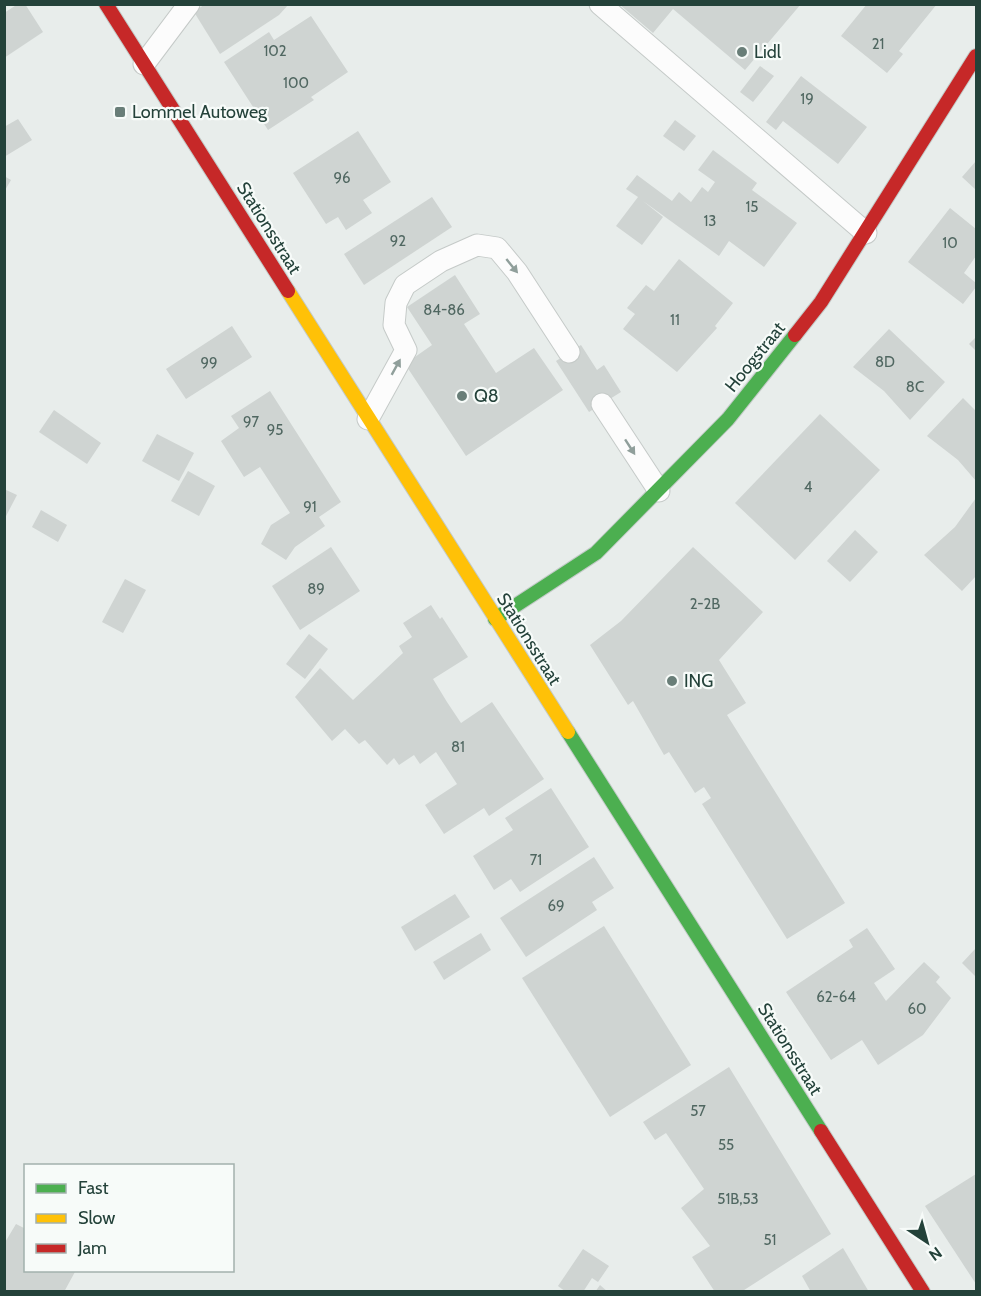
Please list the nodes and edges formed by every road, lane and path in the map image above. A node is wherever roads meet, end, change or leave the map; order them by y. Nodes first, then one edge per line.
1 (106, 4) edge
2 (189, 4) edge
3 (600, 4) edge
4 (976, 56) edge
5 (144, 64) junction
6 (866, 233) junction
7 (569, 352) dead end
8 (602, 404) dead end
9 (368, 419) junction
10 (659, 491) junction
11 (495, 619) junction
12 (923, 1292) edge

1 - 5 main road, Stationsstraat
2 - 5 lane
3 - 6 lane
4 - 6 main road, Hoogstraat
5 - 9 main road, Stationsstraat
6 - 10 main road, Hoogstraat
9 -> 7 lane
8 -> 10 lane
9 - 11 main road, Stationsstraat
10 - 11 main road, Hoogstraat
11 - 12 main road, Stationsstraat

